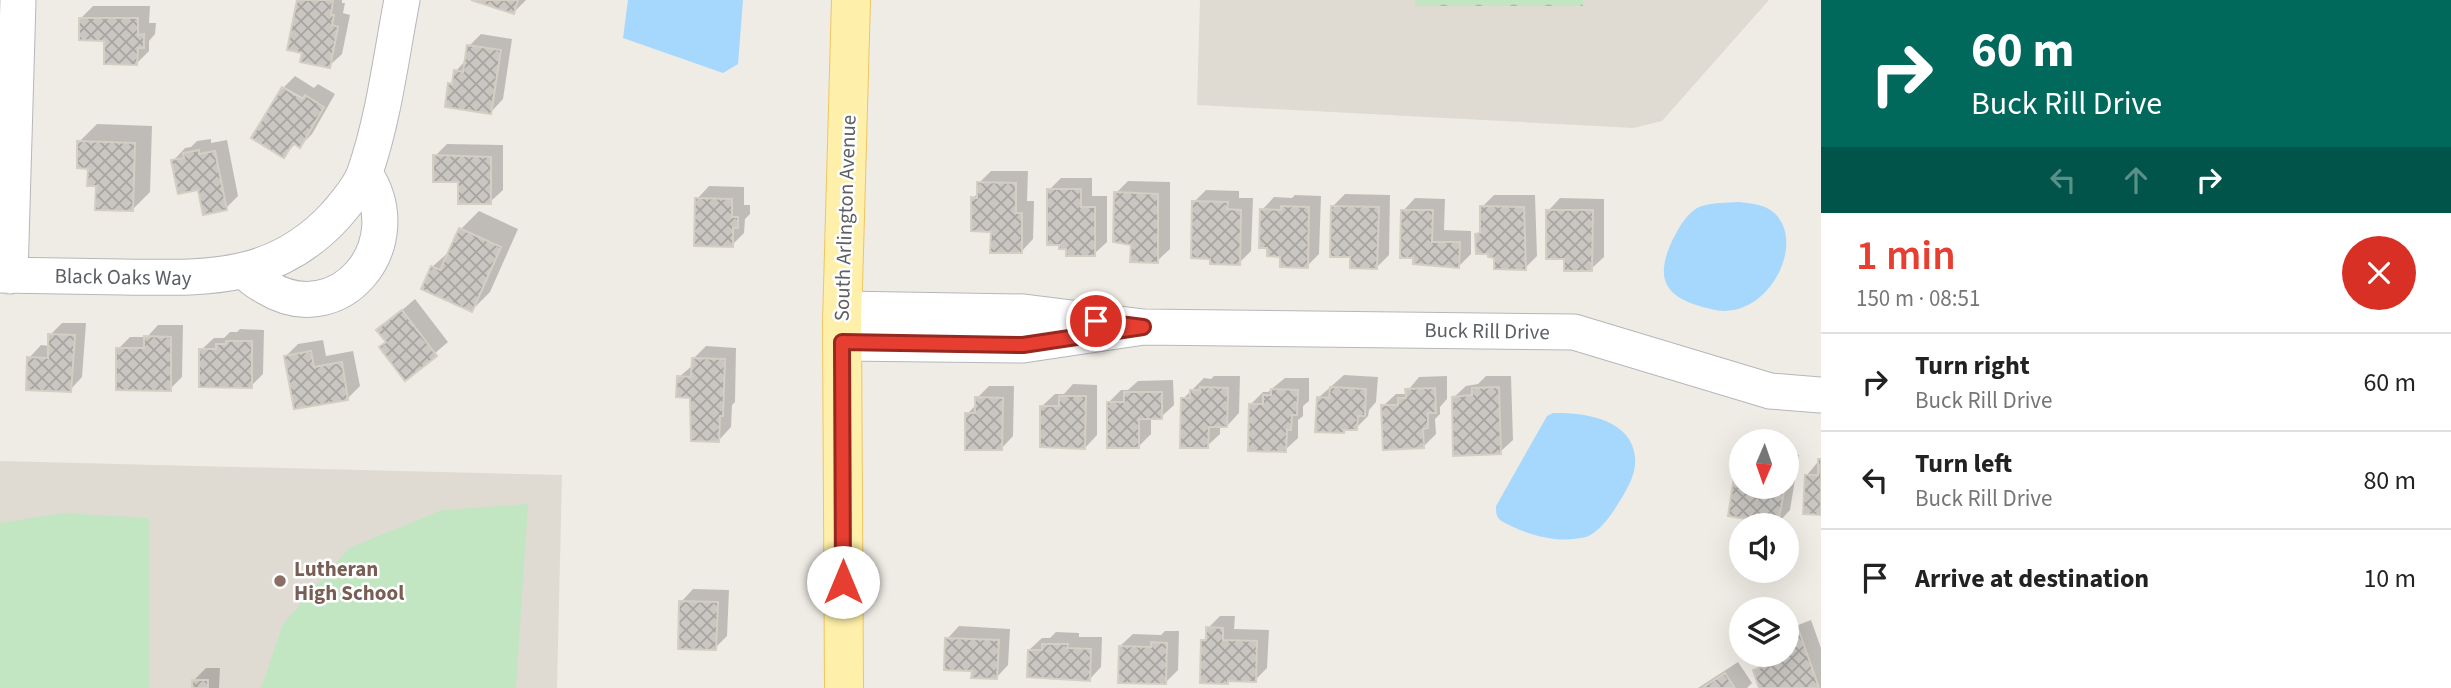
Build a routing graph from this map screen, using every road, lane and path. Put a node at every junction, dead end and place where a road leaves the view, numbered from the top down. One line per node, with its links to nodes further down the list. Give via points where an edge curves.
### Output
1 (18, 0): 6 (street)
2 (401, 0): 4 (street, Black Oaks Way)
3 (852, 0): 7 (main road, South Arlington Avenue)
4 (365, 174): 5 (street, Black Oaks Way, via 341,209 303,245); 5 (street, via 377,197 381,227 374,254 352,283 330,294 294,298 273,291)
5 (245, 270): 6 (street, Black Oaks Way, via 197,278)
6 (5, 275)
7 (842, 326): 8 (street, Buck Rill Drive, via 1023,345 1143,327 1574,332 1770,391); 9 (main road, South Arlington Avenue)
8 (1821, 396)
9 (844, 688)

